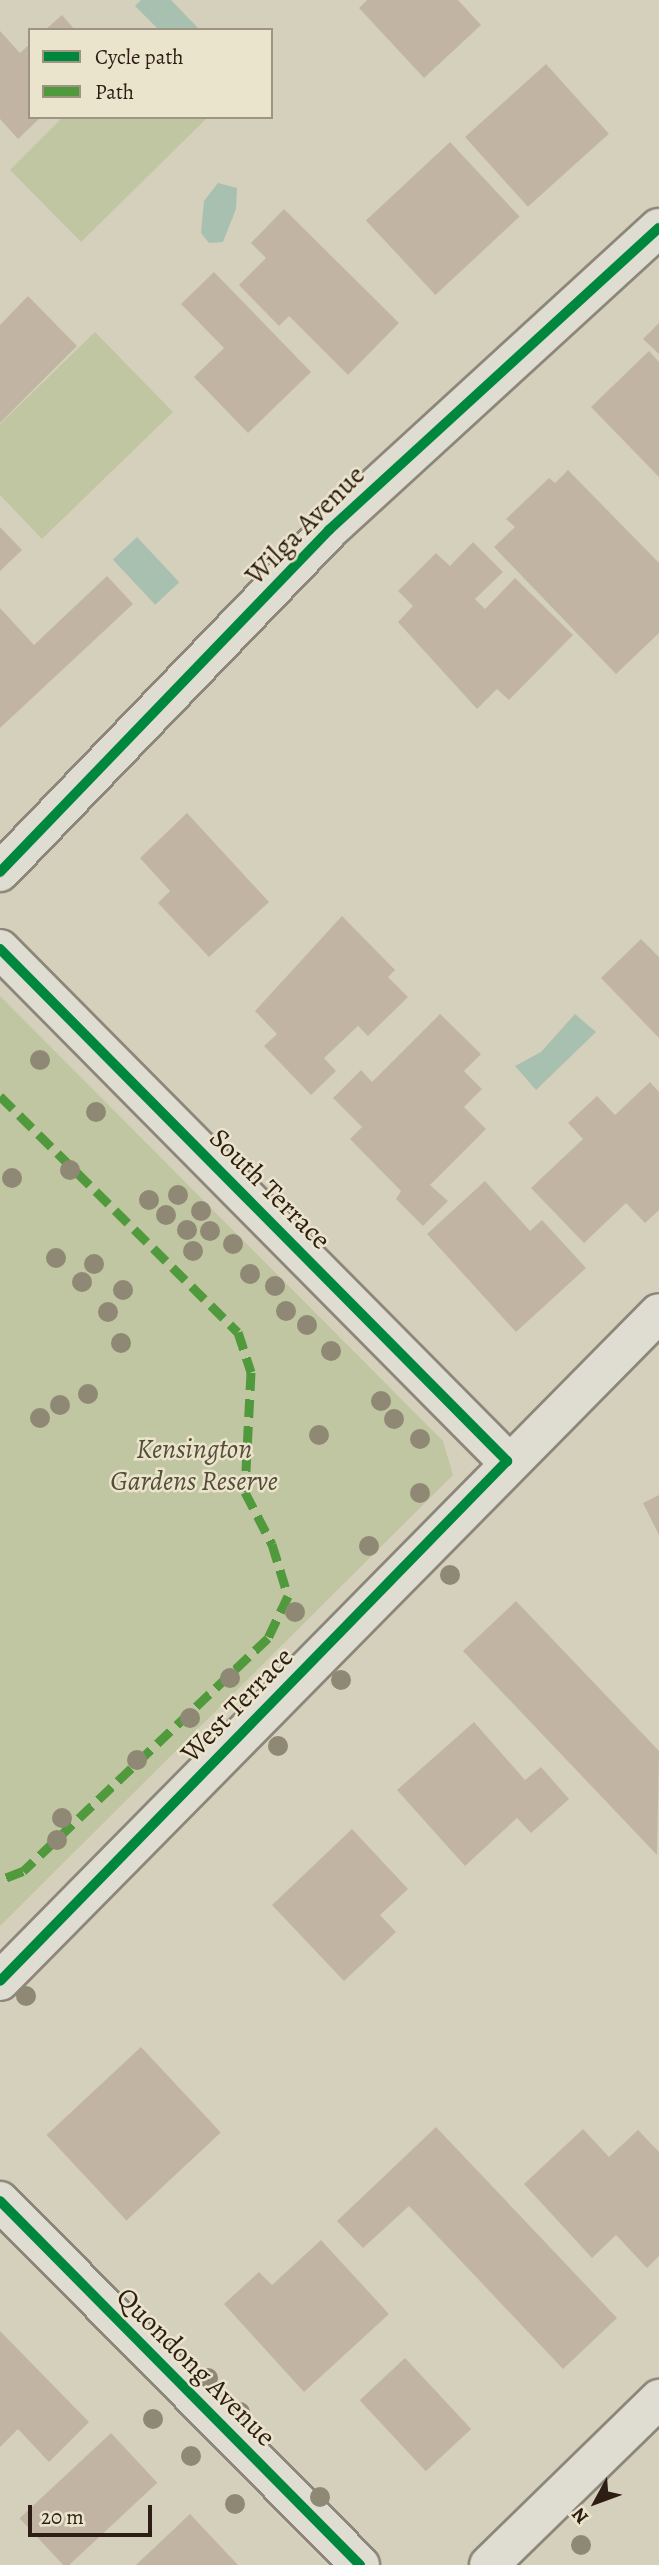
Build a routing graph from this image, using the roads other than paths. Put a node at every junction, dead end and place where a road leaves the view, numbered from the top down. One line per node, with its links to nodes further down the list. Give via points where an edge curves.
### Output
1 (659, 228): 2 (street, Wilga Avenue, via 329,530)
2 (0, 872)
3 (0, 949): 5 (street, South Terrace)
4 (659, 1313): 5 (street, West Terrace)
5 (507, 1461): 6 (street, West Terrace)
6 (0, 1981)
7 (0, 2202): 9 (street, Quondong Avenue)
8 (659, 2399): 10 (street)
9 (360, 2565)
10 (489, 2565)

